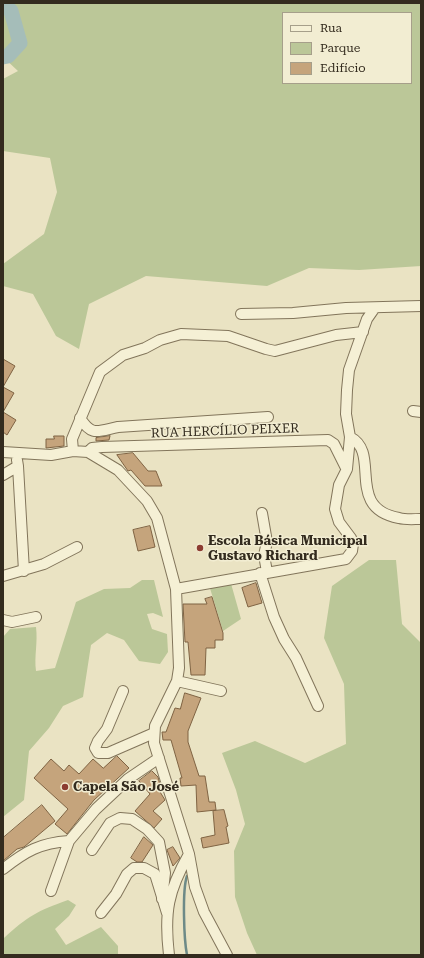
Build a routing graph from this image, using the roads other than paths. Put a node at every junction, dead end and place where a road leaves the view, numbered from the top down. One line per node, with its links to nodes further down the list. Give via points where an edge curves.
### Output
1 (421, 306): 2 (street)
2 (374, 309): 3 (street, via 346,308); 4 (street, via 367,318)
3 (242, 314)
4 (363, 332): 6 (street, via 336,335 275,350 228,336 181,334 160,340 123,355 100,372); 7 (street, via 349,370 346,414)
5 (268, 417): 6 (street, via 118,427 95,431 87,428)
6 (80, 418): 8 (street, via 72,439)
7 (350, 437): 13 (street); 16 (street, via 358,441 362,447 367,492 373,505 398,518)
8 (73, 451): 10 (street); 11 (street, via 51,455)
9 (3, 452): 11 (street)
10 (88, 452): 13 (street, RUA HERCÍLIO PEIXER, via 92,448 102,447 328,440 334,444); 21 (street, via 118,470 147,501 162,533)
11 (17, 454): 12 (street)
12 (18, 466): 14 (street); 18 (street)
13 (347, 470): 19 (street, via 339,485 335,509 339,522 351,538 352,551 346,558)
14 (3, 475)
15 (262, 513): 19 (street, via 267,542)
16 (421, 520)
17 (77, 547): 18 (street)
18 (24, 571): 20 (street)
19 (263, 573): 21 (street); 27 (street, via 274,617)
20 (3, 576)
21 (176, 589): 24 (street, via 179,668)
22 (36, 617): 23 (street, via 12,622)
23 (3, 620)
24 (176, 681): 26 (street); 28 (street, via 158,716)
25 (124, 691): 28 (street, via 107,729 98,741 98,753 108,753)
26 (221, 691)
27 (318, 706)
28 (154, 733): 29 (street)
29 (158, 758): 30 (street, via 128,778 96,809); 32 (street)
30 (69, 841): 33 (street, via 39,845); 34 (street)
31 (92, 850): 35 (street, via 110,823 120,818 132,819 147,829 159,842 165,873)
32 (189, 854): 37 (street, via 176,877); 39 (street, via 204,912)
33 (3, 869)
34 (50, 891)
35 (162, 899): 36 (street, via 155,874 144,868 134,868); 37 (street)
36 (101, 913)
37 (167, 913): 38 (street)
38 (169, 955)
39 (226, 955)

